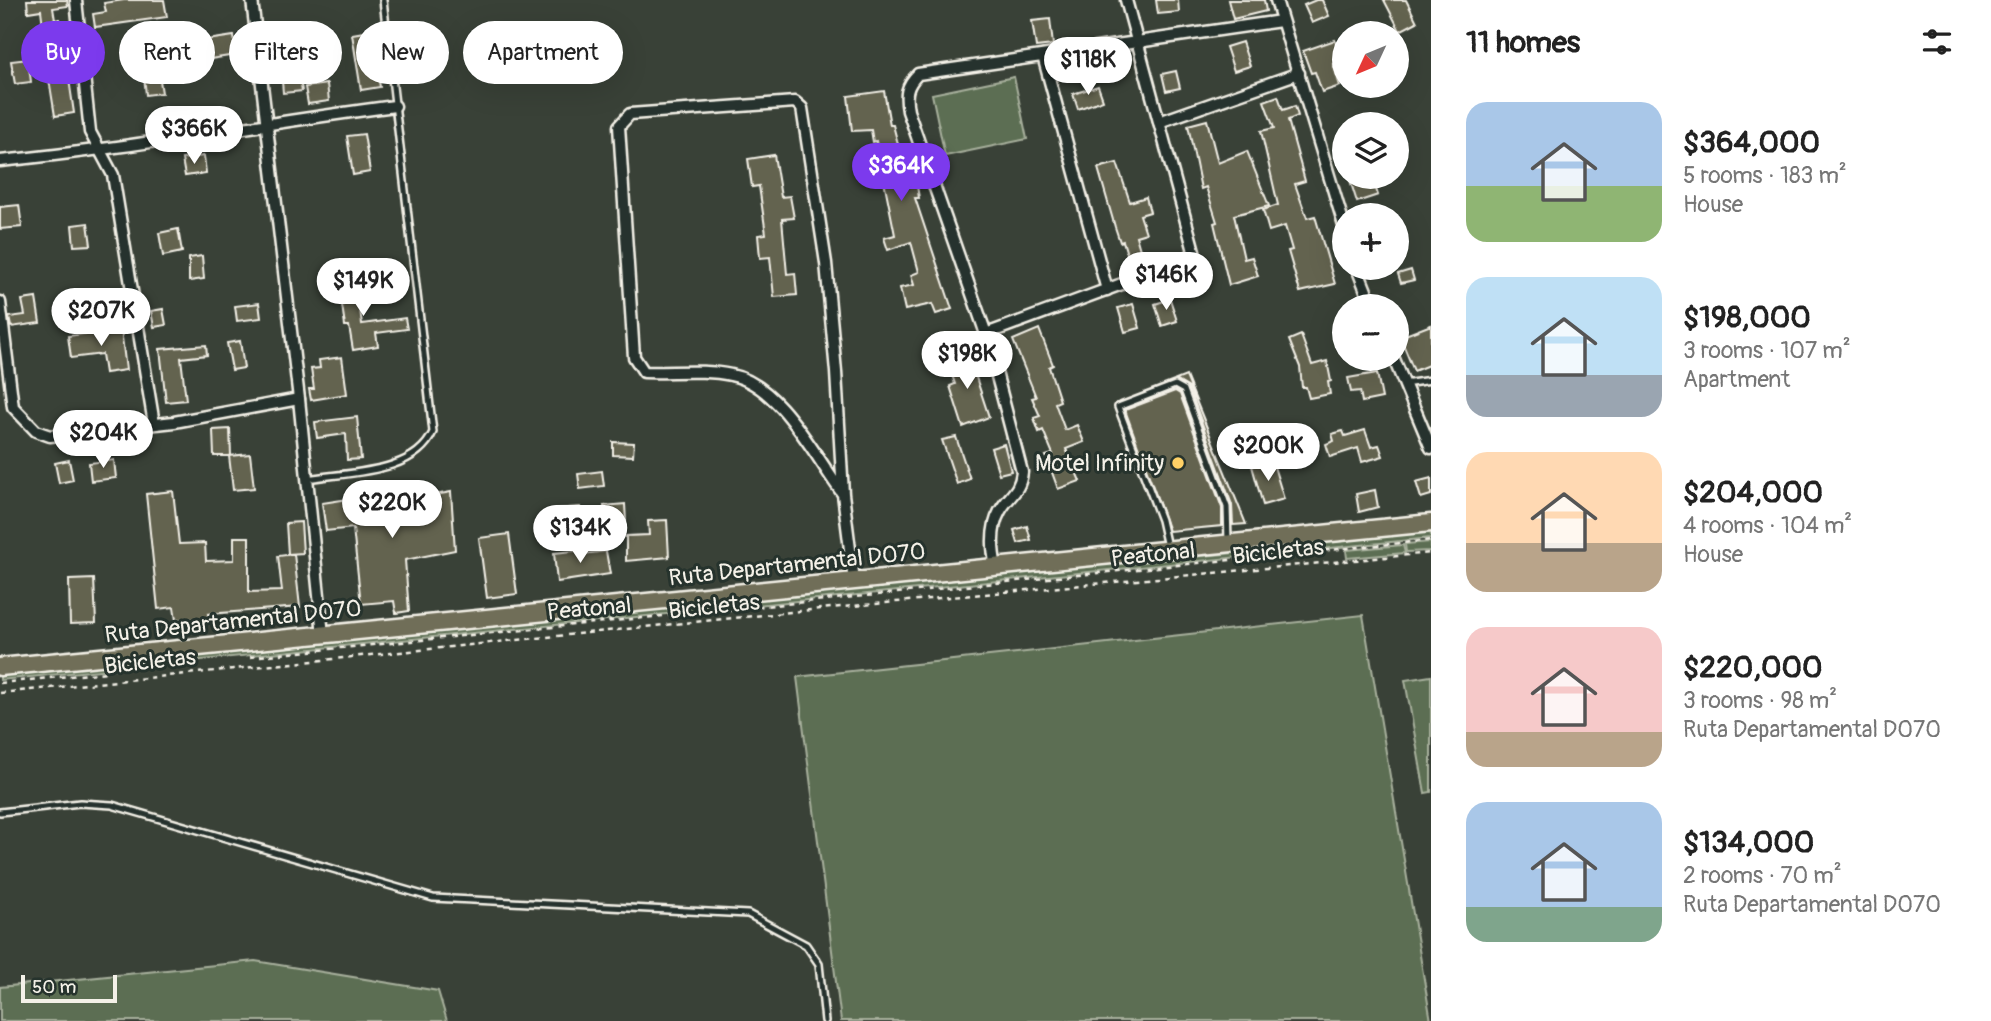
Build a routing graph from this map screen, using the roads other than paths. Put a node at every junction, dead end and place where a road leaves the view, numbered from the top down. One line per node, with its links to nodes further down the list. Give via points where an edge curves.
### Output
1 (76, 0): 13 (street, via 90,132)
2 (252, 0): 12 (street)
3 (383, 0): 10 (lane)
4 (1126, 0): 7 (street)
5 (1276, 0): 6 (street)
6 (1281, 21): 7 (street); 9 (street)
7 (1135, 42): 8 (street); 11 (street)
8 (1043, 56): 16 (street); 18 (street, via 918,74 905,96)
9 (1299, 73): 11 (street); 15 (street)
10 (395, 106): 12 (street); 25 (lane, via 433,432 419,453 404,462)
11 (1159, 122): 16 (street, via 1194,251 1187,260)
12 (268, 123): 13 (street); 22 (street)
13 (101, 151): 14 (street); 23 (street, via 113,175)
14 (0, 161)
15 (1337, 203)
16 (1107, 289): 18 (street)
17 (0, 302): 23 (street, via 13,407 29,427 50,436)
18 (986, 334): 30 (street, via 1022,472 1020,487 1000,512 993,539)
19 (1399, 371): 21 (street)
20 (1431, 380): 21 (lane)
21 (1404, 384): 24 (street)
22 (299, 399): 23 (street); 25 (street)
23 (154, 424)
24 (1431, 448)
25 (307, 479): 32 (street)
26 (843, 494): 26 (street, via 826,263 802,108 796,102 630,114 619,125 638,366 645,372 729,374 758,386 797,429); 31 (street)
27 (1431, 523): 28 (main road, Ruta Departamental D070)
28 (1228, 544): 29 (main road, Ruta Departamental D070); 29 (lane, via 1227,507 1184,390 1175,385 1118,407)
29 (1168, 550): 30 (main road, Ruta Departamental D070)
30 (996, 567): 31 (main road, Ruta Departamental D070)
31 (854, 581): 32 (main road, Ruta Departamental D070)
32 (323, 635): 33 (main road, Ruta Departamental D070)
33 (0, 667)
34 (0, 812): 35 (lane, via 80,803 112,806 433,898 748,915 806,945 819,964)
35 (825, 1021)

